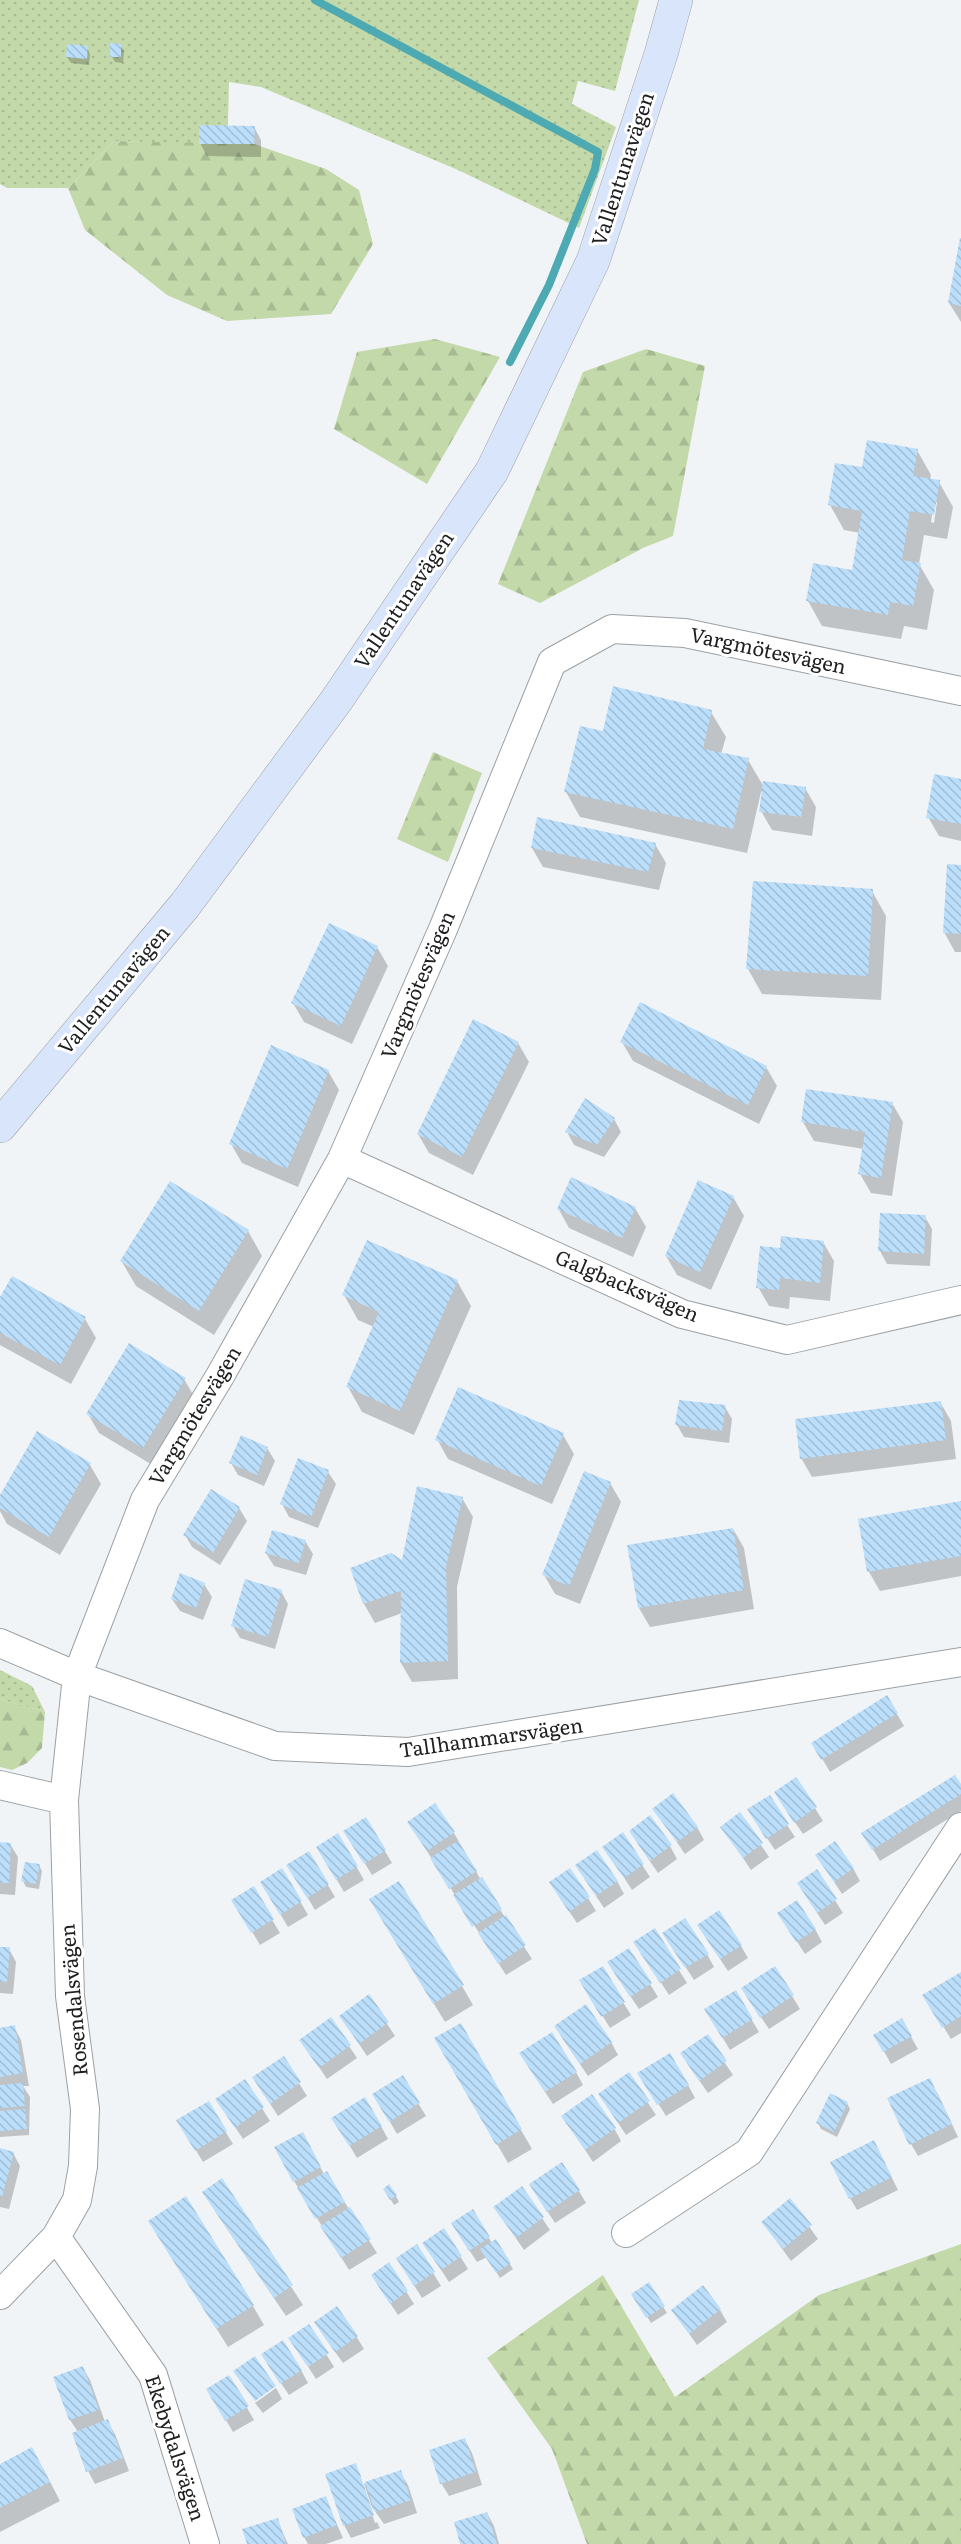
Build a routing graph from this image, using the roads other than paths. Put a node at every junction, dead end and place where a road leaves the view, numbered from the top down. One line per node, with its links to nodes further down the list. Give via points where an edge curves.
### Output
1 (676, 0): 3 (main road, Vallentunavägen, via 593,261 492,471 336,701 185,905)
2 (961, 691): 4 (street, Vargmötesvägen, via 685,633 612,630 552,662 443,929)
3 (0, 1126)
4 (342, 1159): 5 (street, Galgbacksvägen, via 682,1314 787,1340); 8 (street, Vargmötesvägen, via 145,1500)
5 (961, 1300)
6 (0, 1643): 8 (street, Tallhammarsvägen)
7 (960, 1663): 8 (street, Tallhammarsvägen, via 408,1752 275,1746)
8 (77, 1676): 10 (street, Rosendalsvägen)
9 (0, 1785): 10 (street)
10 (64, 1800): 13 (street, Rosendalsvägen, via 70,1996 85,2109 77,2200)
11 (961, 1827): 12 (street, via 749,2152)
12 (626, 2233)
13 (56, 2237): 14 (street, Rosendalsvägen); 15 (street, Ekebydalsvägen, via 153,2374)
14 (0, 2295)
15 (205, 2544)

